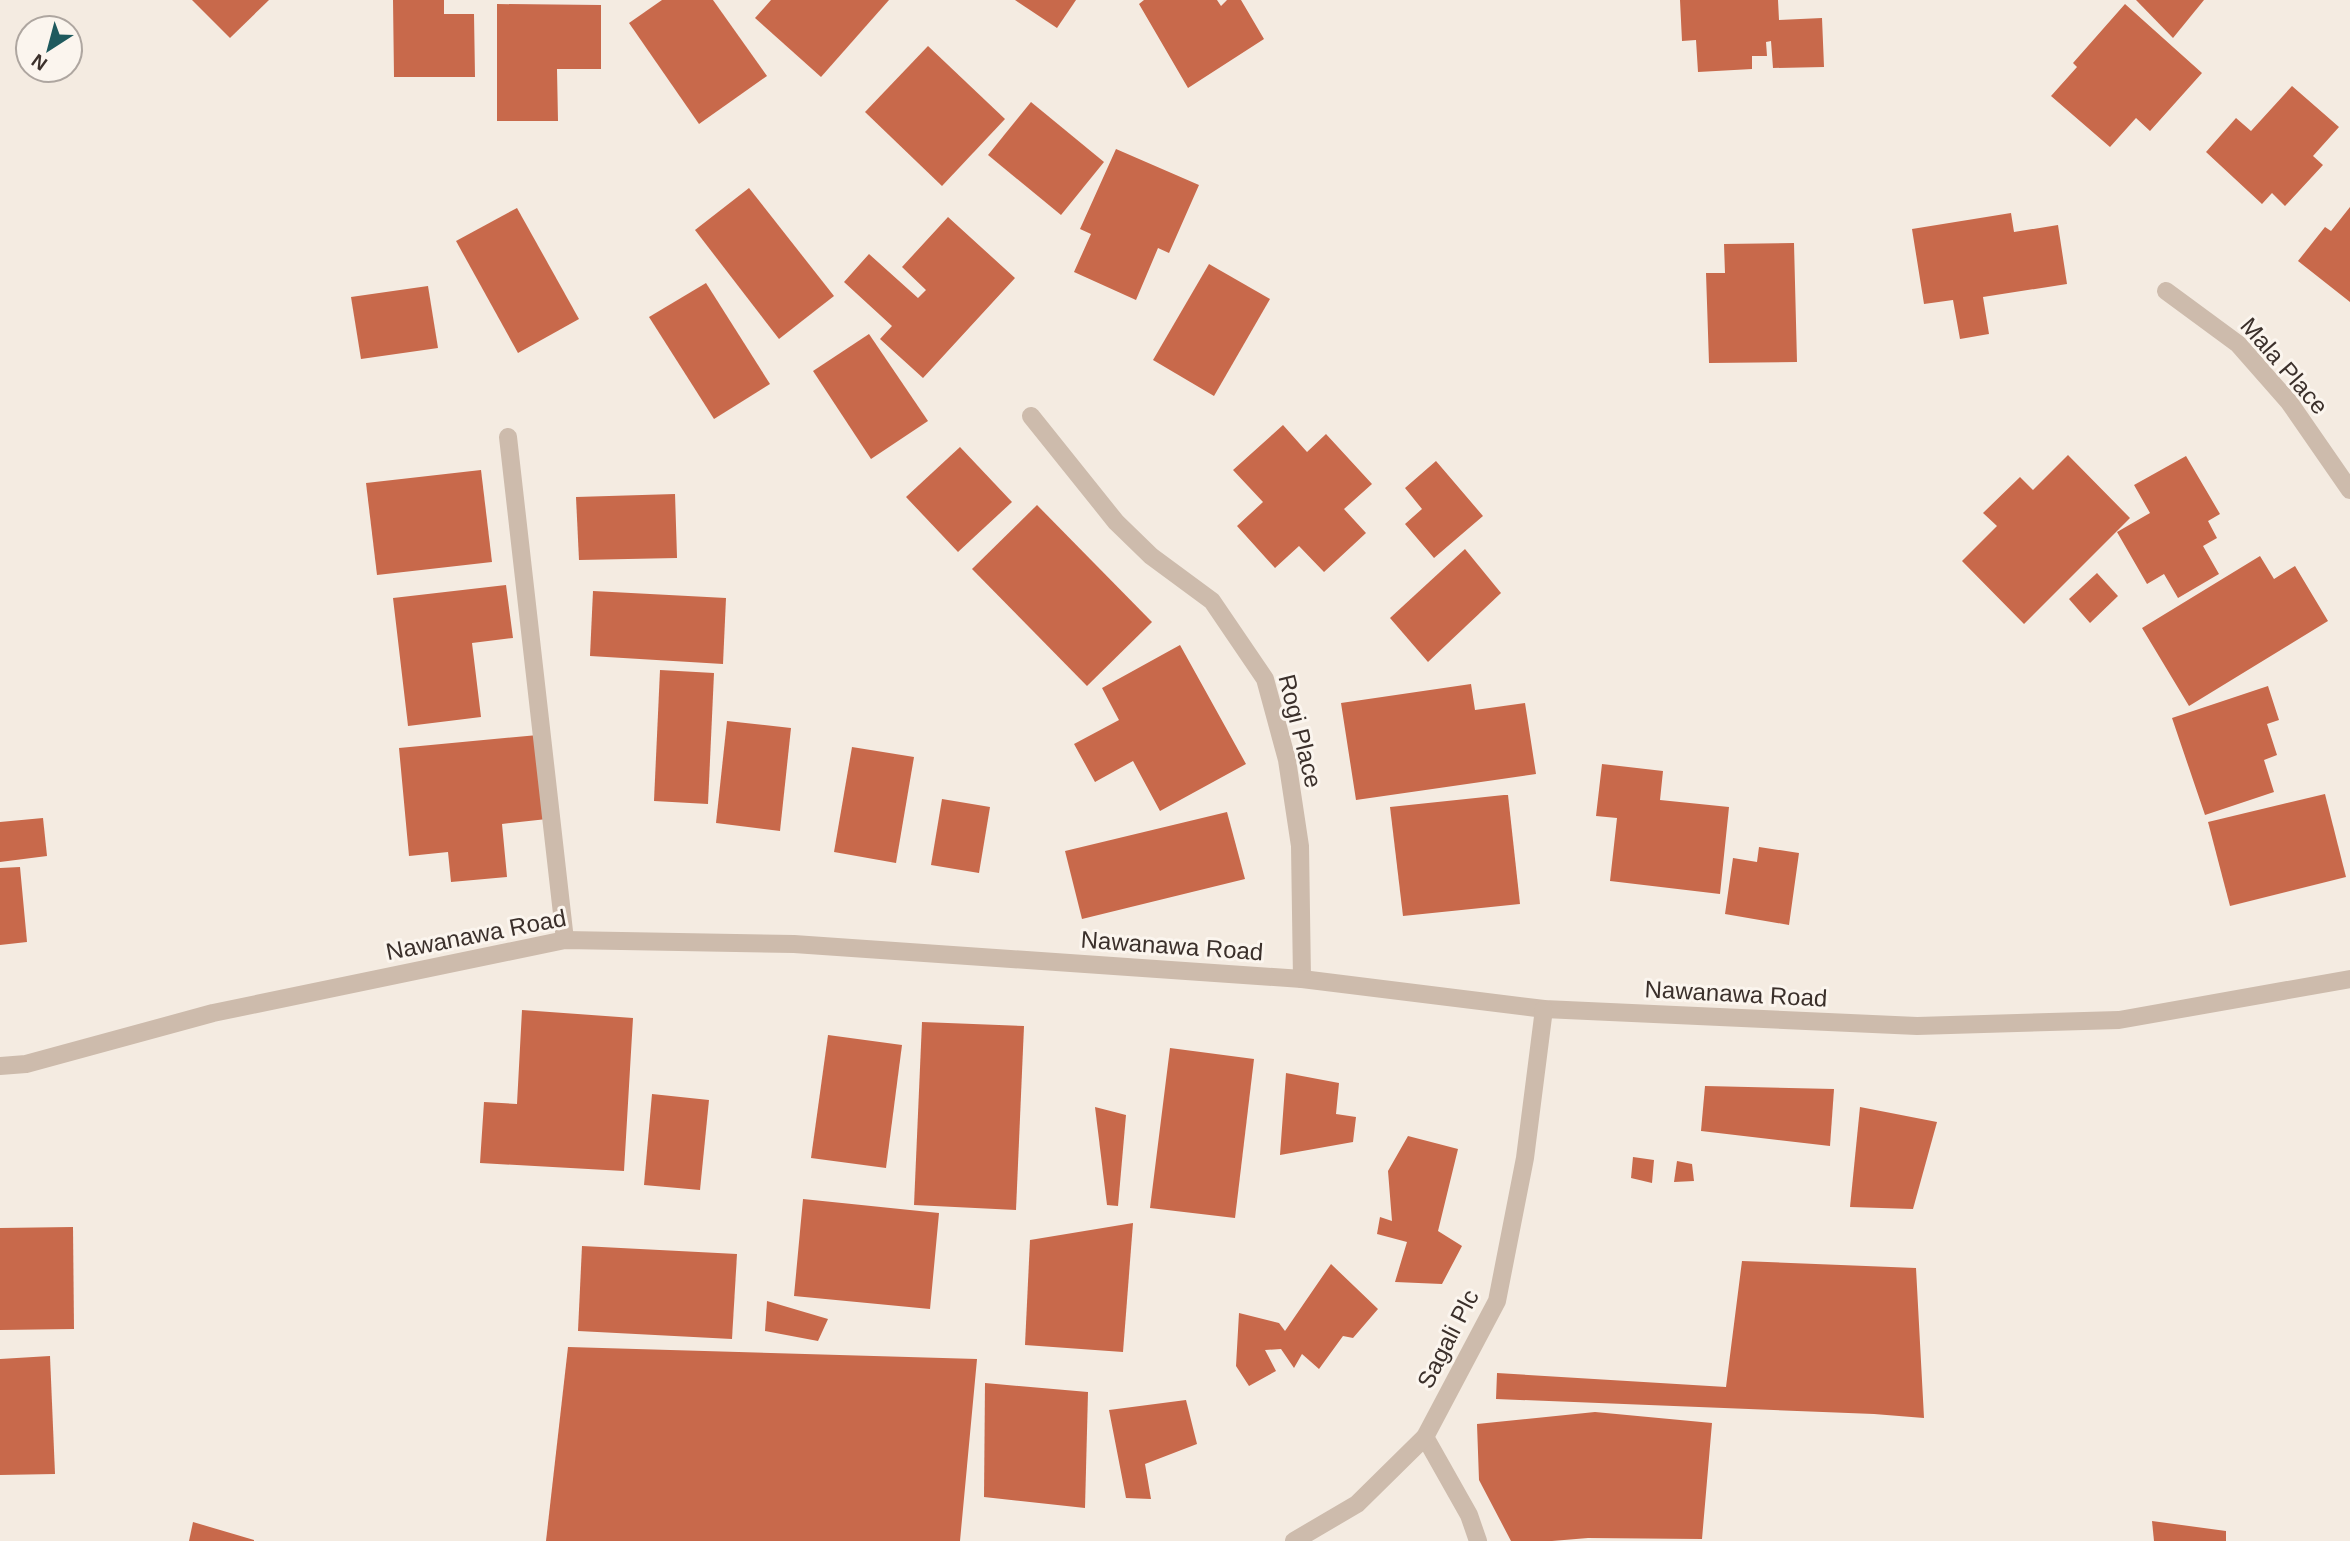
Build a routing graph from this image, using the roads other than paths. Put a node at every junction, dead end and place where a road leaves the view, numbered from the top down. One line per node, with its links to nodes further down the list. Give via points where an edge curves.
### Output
1 (2166, 290): 4 (street, Mala Place, via 2238,344 2289,402)
2 (1031, 416): 6 (street, Rogi Place, via 1116,522 1151,556 1212,601 1265,679 1287,760 1300,846)
3 (508, 437): 5 (street)
4 (2350, 490)
5 (565, 940): 6 (street, Nawanawa Road, via 794,944); 9 (street, Nawanawa Road, via 213,1013 26,1065)
6 (1303, 979): 8 (street, Nawanawa Road)
7 (2350, 979): 8 (street, Nawanawa Road, via 2119,1020 1917,1026)
8 (1544, 1009): 10 (street, Sagali Plc, via 1525,1158 1497,1301)
9 (0, 1066)
10 (1425, 1437): 11 (street, Sagali Plc, via 1357,1504); 12 (street, via 1469,1515)
11 (1294, 1541)
12 (1478, 1541)

